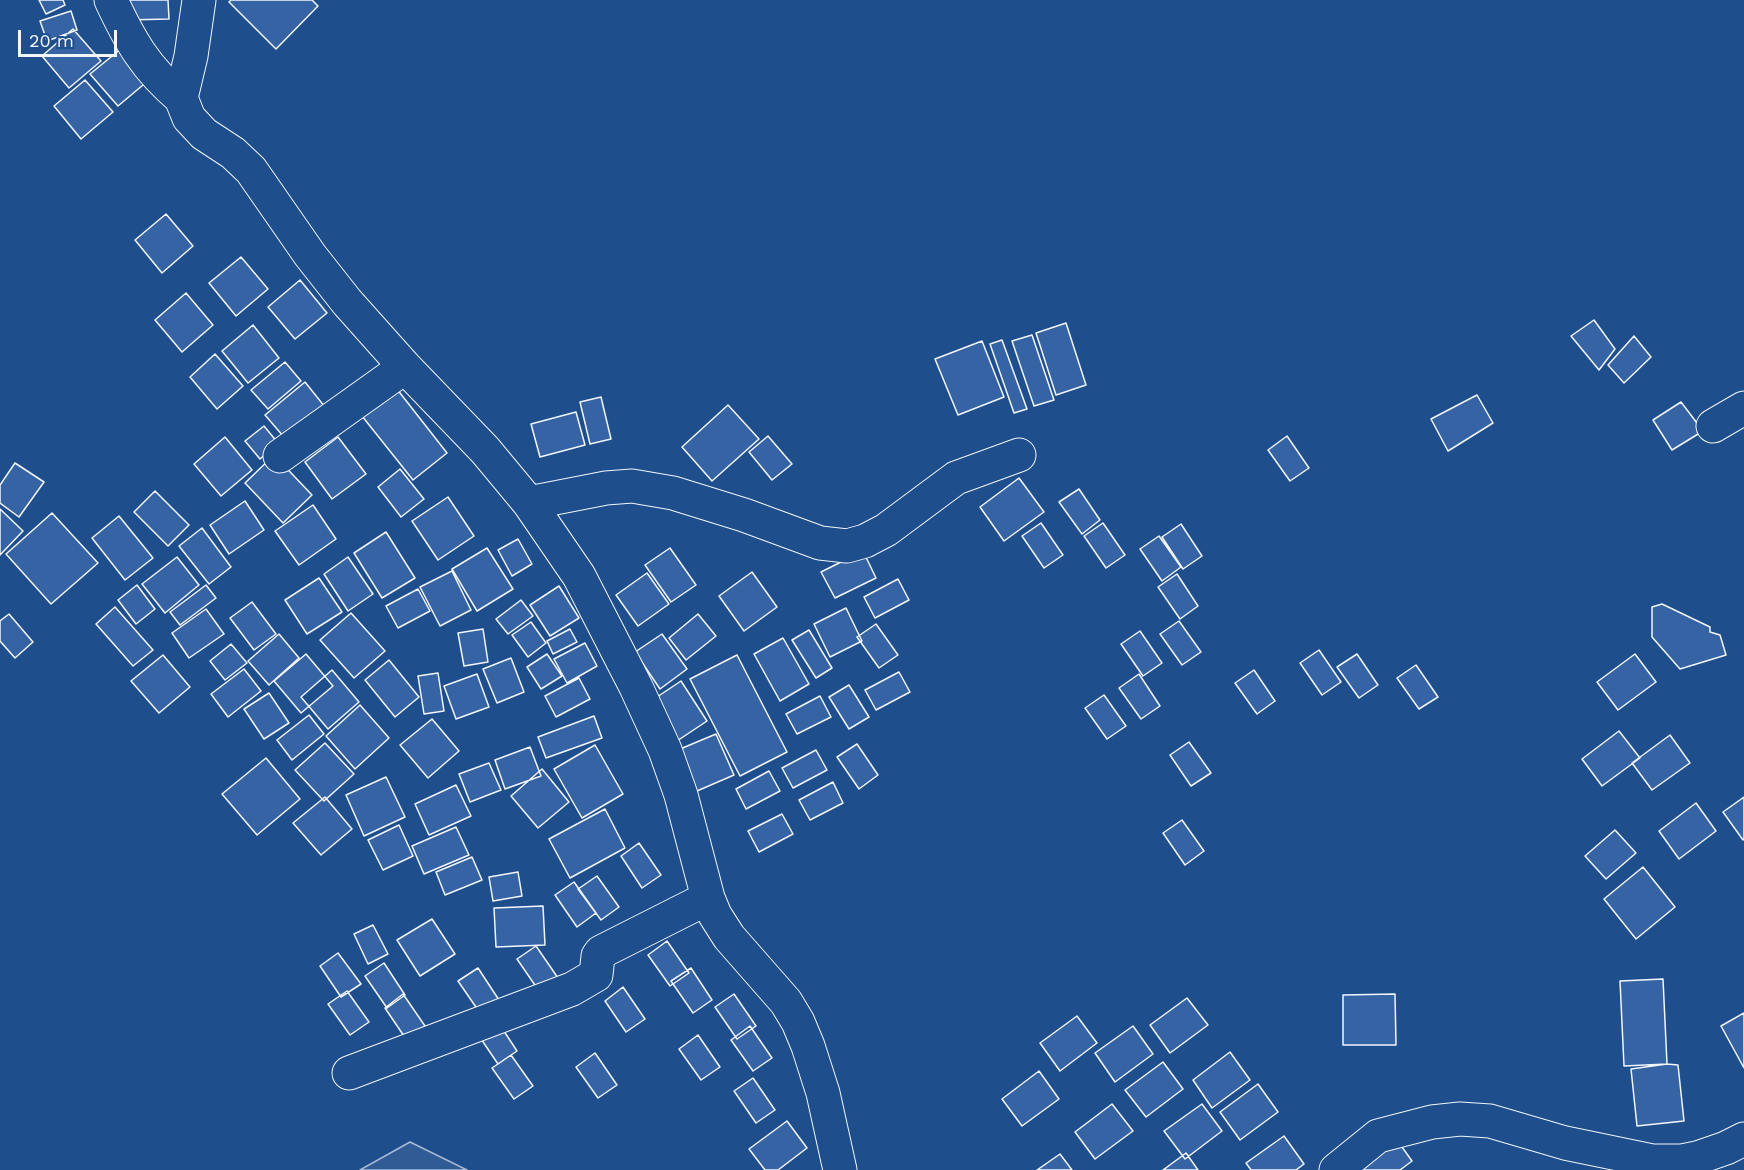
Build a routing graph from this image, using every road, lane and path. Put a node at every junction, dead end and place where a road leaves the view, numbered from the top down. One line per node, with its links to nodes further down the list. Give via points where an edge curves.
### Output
1 (111, 0): 3 (street, via 146,64)
2 (199, 0): 3 (street)
3 (181, 99): 4 (street, via 195,125 251,170 310,255)
4 (405, 367): 8 (street); 9 (street, via 485,450)
5 (1744, 408): 6 (street)
6 (1713, 426)
7 (1019, 455): 9 (street, via 956,478 886,530 865,542 847,546 820,543 714,506 632,486)
8 (280, 456)
9 (529, 503): 10 (street, via 595,605 665,750)
10 (708, 898): 11 (street, via 601,952 596,975 572,989); 13 (street, via 729,937 786,1002 798,1022 823,1093)
11 (349, 1073)
12 (1744, 1139): 14 (street, via 1697,1158 1652,1161 1565,1143 1490,1121 1460,1119 1378,1136)
13 (840, 1170)
14 (1336, 1170)

